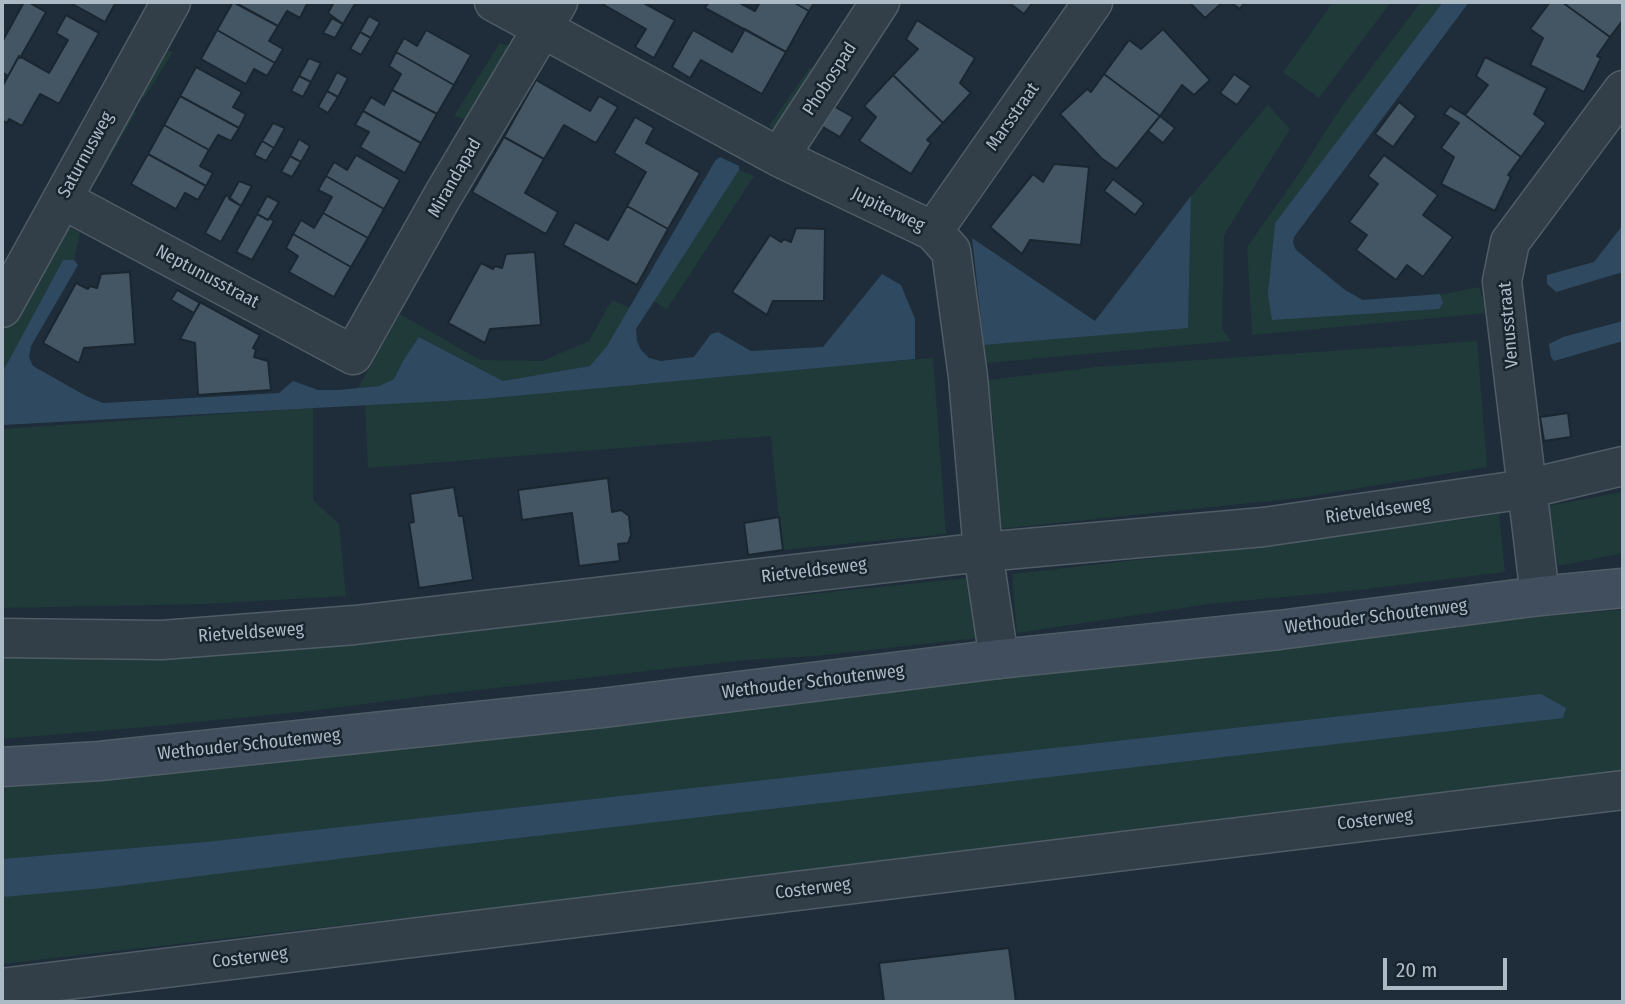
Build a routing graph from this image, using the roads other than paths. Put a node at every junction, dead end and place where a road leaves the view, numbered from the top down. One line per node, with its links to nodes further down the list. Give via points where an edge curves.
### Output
1 (171, 2): 8 (street, Saturnusweg)
2 (494, 2): 5 (street, Jupiterweg)
3 (880, 2): 7 (street, Phobospad)
4 (1093, 2): 9 (street, Marsstraat)
5 (551, 15): 7 (street, Jupiterweg); 11 (street, Mirandapad)
6 (1623, 90): 13 (street, Venusstraat, via 1510,242 1502,281)
7 (779, 157): 9 (street, Jupiterweg)
8 (62, 199): 10 (street, Saturnusweg); 11 (street, Neptunusstraat)
9 (933, 231): 14 (street, Jupiterweg, via 951,251 968,377)
10 (2, 308)
11 (353, 355)
12 (1623, 466): 13 (street, Rietveldseweg)
13 (1526, 489): 14 (street, Rietveldseweg, via 1264,527); 16 (street, Venusstraat)
14 (983, 552): 17 (street, Rietveldseweg, via 355,625 162,640); 18 (street, Jupiterweg)
15 (1623, 588): 16 (street, Wethouder Schoutenweg)
16 (1540, 596): 18 (street, Wethouder Schoutenweg, via 1279,630)
17 (2, 638)
18 (999, 659): 19 (street, Wethouder Schoutenweg, via 601,708 100,761)
19 (2, 767)
20 (1623, 790): 21 (street, Costerweg)
21 (2, 988)

